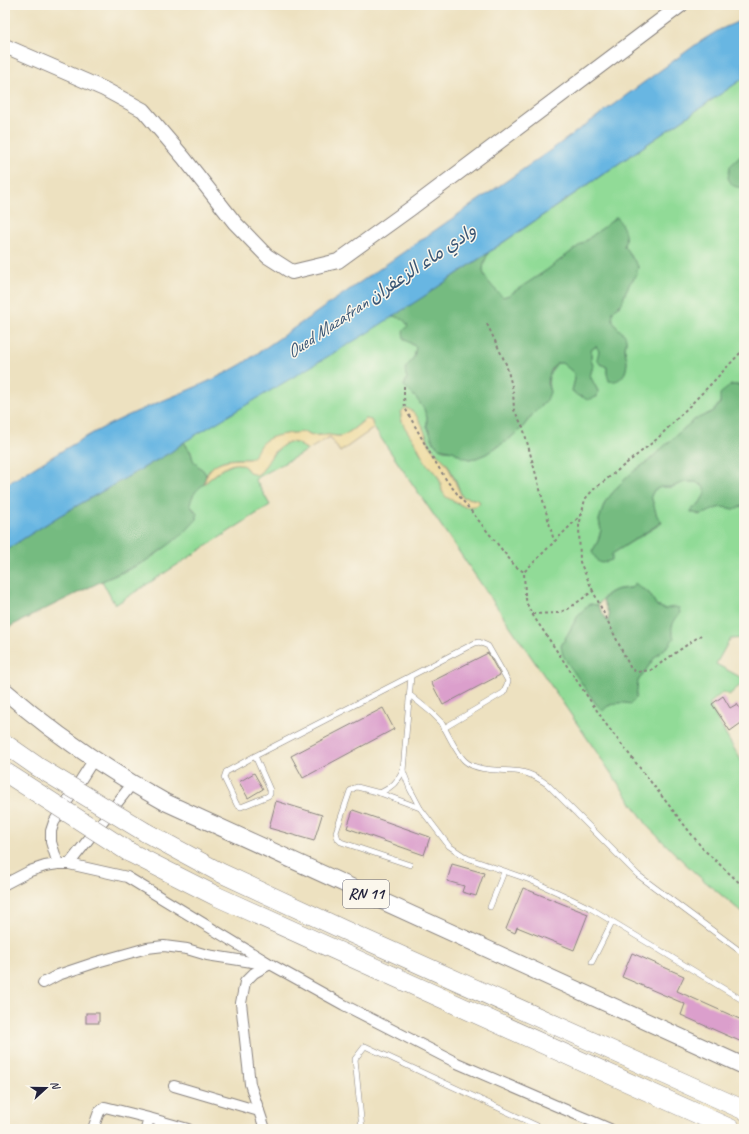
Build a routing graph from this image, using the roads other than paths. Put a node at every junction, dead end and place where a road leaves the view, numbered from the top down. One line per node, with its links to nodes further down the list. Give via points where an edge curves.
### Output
1 (681, 5): 2 (street, via 338,261 292,272 267,256 235,223 144,110 104,89)
2 (5, 46)
3 (411, 676): 5 (lane); 6 (lane, via 475,643 488,646 508,681 506,690); 8 (lane)
4 (5, 691): 9 (main road, RN 11, via 49,728)
5 (410, 695): 6 (lane, via 432,713); 10 (lane)
6 (444, 728): 22 (lane, via 461,756 469,764 479,768 522,772 547,784 638,875)
7 (5, 744): 29 (highway, bridge, via 145,832 220,872)
8 (255, 756): 8 (lane, via 270,794 238,807 224,778 225,774)
9 (94, 759): 12 (main road, RN 11); 15 (street, via 54,822 51,842)
10 (404, 771): 13 (lane, via 391,787); 14 (lane)
11 (5, 772): 40 (highway, bridge, via 129,852 216,896)
12 (132, 784): 16 (street); 27 (main road, RN 11, via 165,802)
13 (380, 793): 14 (lane); 17 (lane, via 360,787 352,789 336,836 341,842)
14 (420, 808): 18 (lane, via 453,850)
15 (58, 864): 16 (street); 19 (street, via 30,871)
16 (69, 864): 24 (street, via 127,877)
17 (410, 865)
18 (504, 872): 20 (lane); 21 (lane, via 561,894)
19 (5, 884)
20 (490, 906)
21 (612, 922): 23 (lane); 26 (lane)
22 (744, 954)
23 (592, 962)
24 (270, 964): 25 (street, via 164,946 147,948 97,962 58,975); 30 (street, via 245,982 241,1003 250,1084); 32 (street, via 457,1063)
25 (43, 983)
26 (744, 1001)
27 (744, 1066)
28 (174, 1086): 30 (street)
29 (744, 1110)
30 (259, 1112): 36 (street)
31 (149, 1118): 33 (street, via 105,1107 99,1112); 34 (street); 35 (street)
32 (594, 1126): 39 (street)
33 (93, 1129)
34 (146, 1129)
35 (188, 1129)
36 (265, 1129)
37 (362, 1129): 38 (lane, via 355,1059 365,1046)
38 (544, 1129)
39 (610, 1129)
40 (731, 1129)

